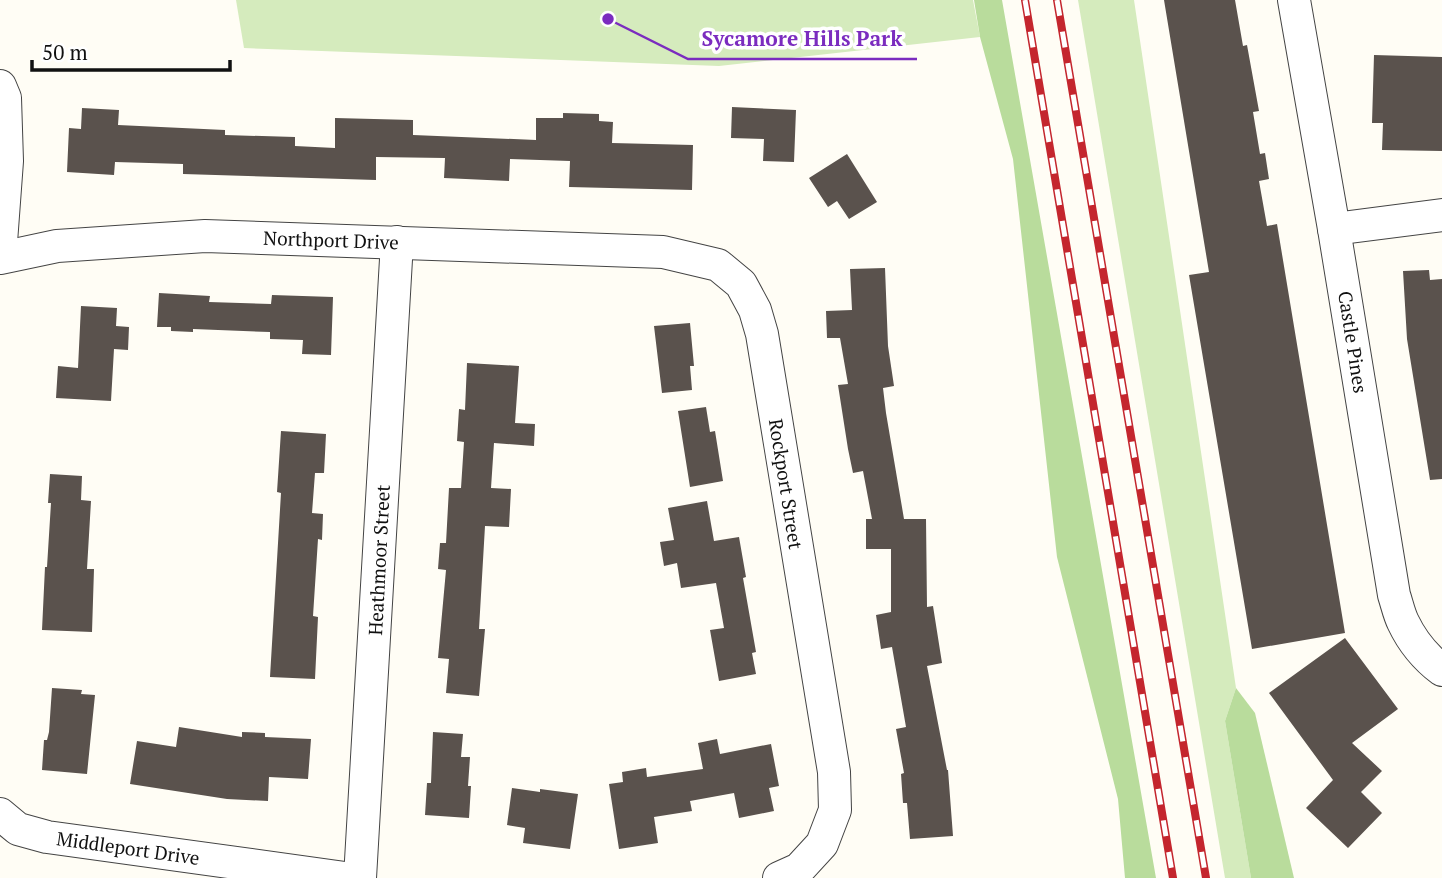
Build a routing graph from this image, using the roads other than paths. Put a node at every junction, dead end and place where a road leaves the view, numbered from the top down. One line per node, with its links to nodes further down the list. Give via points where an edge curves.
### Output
1 (1294, 0): 4 (street, Castle Pines)
2 (0, 86): 7 (street, via 5,98 7,161)
3 (1442, 215): 4 (street)
4 (1334, 229): 8 (street, Castle Pines, via 1394,595 1409,632)
5 (397, 242): 6 (street, Northport Drive); 7 (street, Northport Drive, via 205,236 57,246); 11 (street, Heathmoor Street)
6 (663, 251): 12 (street, Rockport Street, via 718,265 741,284 762,334 834,772 835,810 822,844 799,869)
7 (0, 257)
8 (1442, 670)
9 (0, 814): 10 (street, Middleport Drive, via 18,829 47,837)
10 (345, 878)
11 (360, 878)
12 (779, 878)

